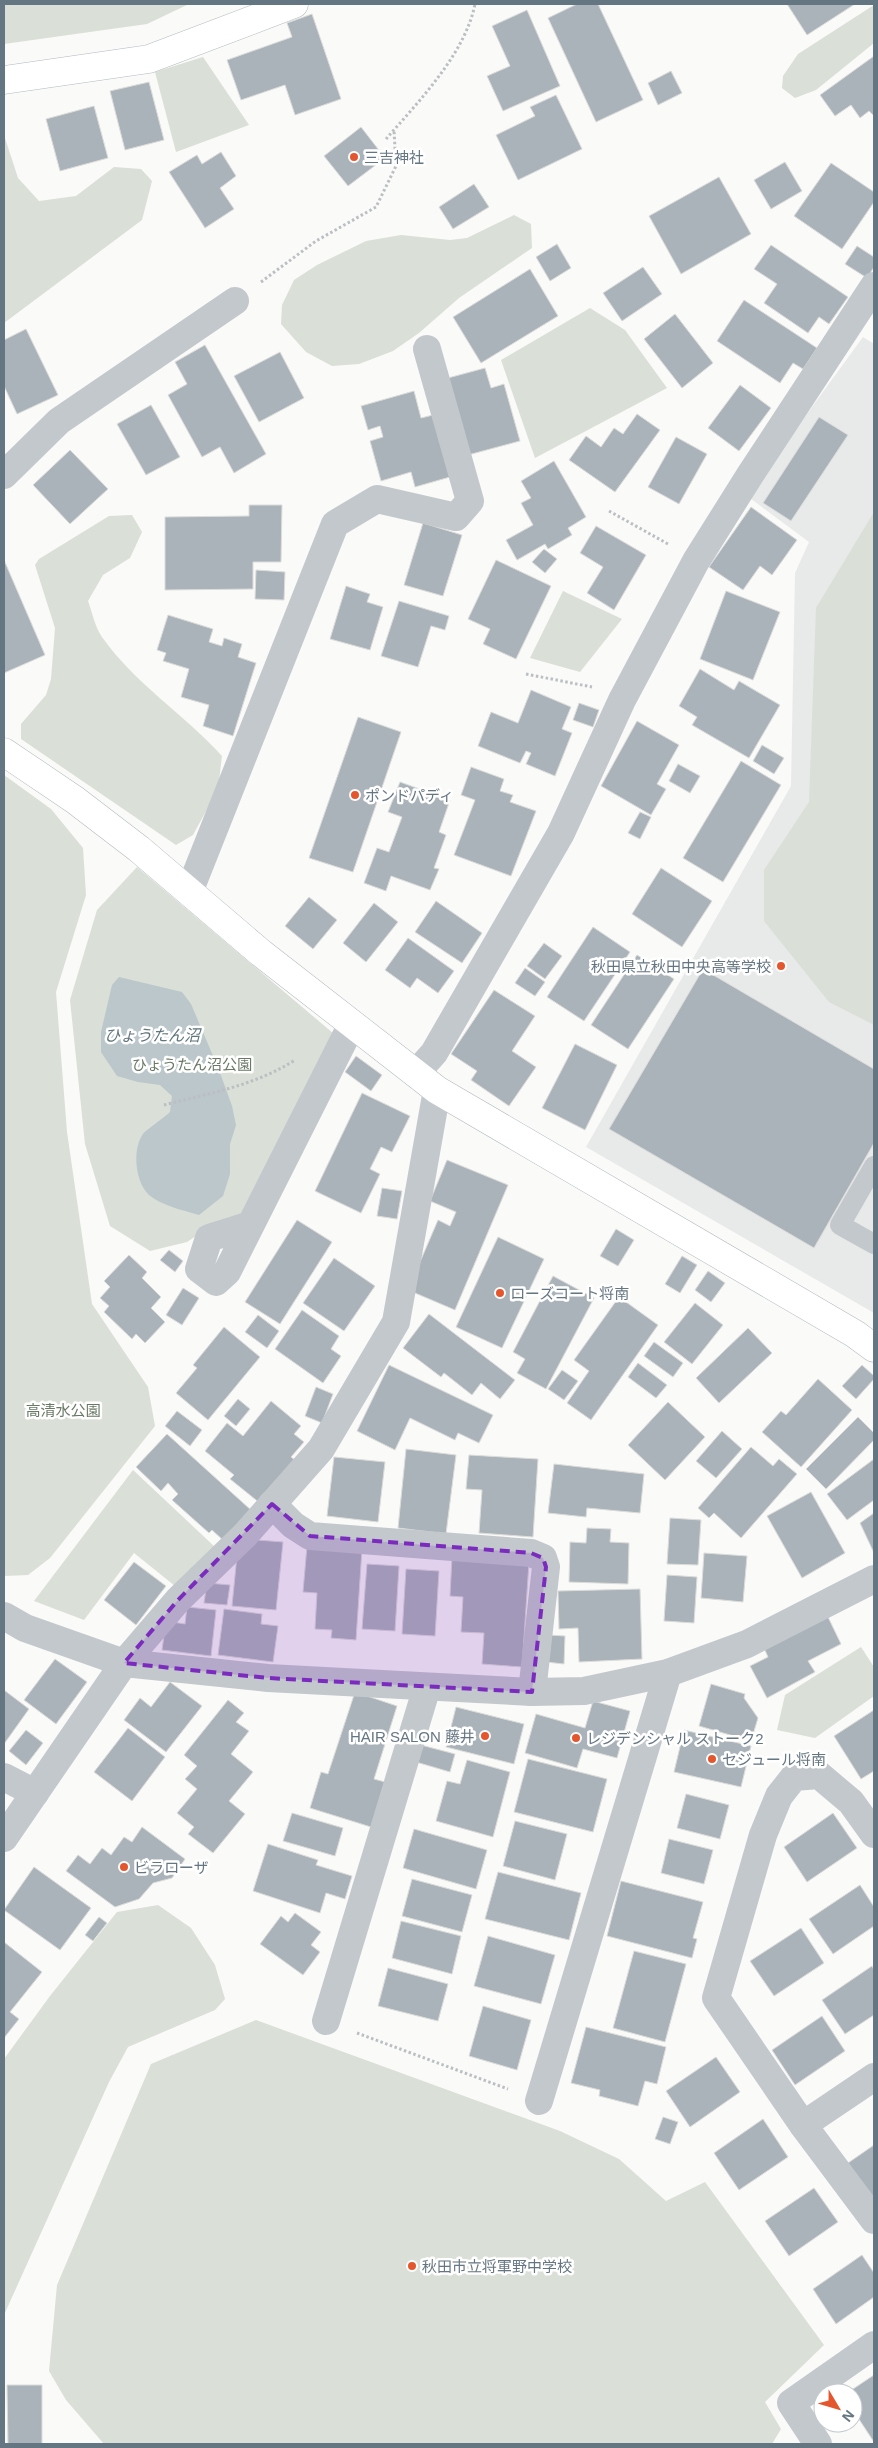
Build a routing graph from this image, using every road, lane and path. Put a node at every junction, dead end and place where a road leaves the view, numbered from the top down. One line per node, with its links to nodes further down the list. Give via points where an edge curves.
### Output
1 (294, 4): 3 (street, via 149,59)
2 (475, 4): 4 (path, via 471,24 437,78)
3 (4, 80)
4 (394, 130): 5 (path); 7 (path, via 396,166 376,207 316,241)
5 (386, 139)
6 (874, 286): 17 (street, via 696,561 622,700 561,833 434,1053)
7 (235, 301): 9 (street, via 59,422)
8 (427, 349): 15 (street, via 470,501 456,517 377,498 335,524)
9 (4, 475)
10 (609, 511): 11 (path)
11 (661, 541)
12 (526, 674): 13 (path)
13 (594, 687)
14 (4, 752): 15 (street, via 75,800)
15 (190, 892): 16 (street, via 261,954)
16 (352, 1024): 17 (street); 21 (street)
17 (426, 1081): 23 (street); 24 (street, via 396,1322 321,1449)
18 (239, 1085): 19 (path)
19 (164, 1105)
20 (874, 1166): 22 (lane, via 840,1225)
21 (250, 1225)
22 (874, 1244)
23 (874, 1348)
24 (272, 1504): 27 (street, via 178,1600); 30 (street, via 293,1525 310,1536 531,1553 543,1558 546,1567)
25 (874, 1579): 28 (street, via 747,1644)
26 (4, 1616): 27 (street, via 25,1628)
27 (124, 1663): 29 (street, via 268,1678); 32 (street)
28 (668, 1673): 30 (street, via 584,1691); 37 (street)
29 (427, 1687): 30 (street); 35 (street)
30 (532, 1692)
31 (4, 1777): 32 (street)
32 (35, 1793): 34 (street)
33 (874, 1834): 38 (street, via 850,1802 819,1775 794,1777 779,1796 763,1836 716,1998)
34 (4, 1838)
35 (326, 2021): 37 (path)
36 (874, 2077): 38 (street)
37 (539, 2101)
38 (803, 2125): 39 (street)
39 (874, 2220)
40 (874, 2345): 41 (street, via 792,2403)
41 (818, 2444)

